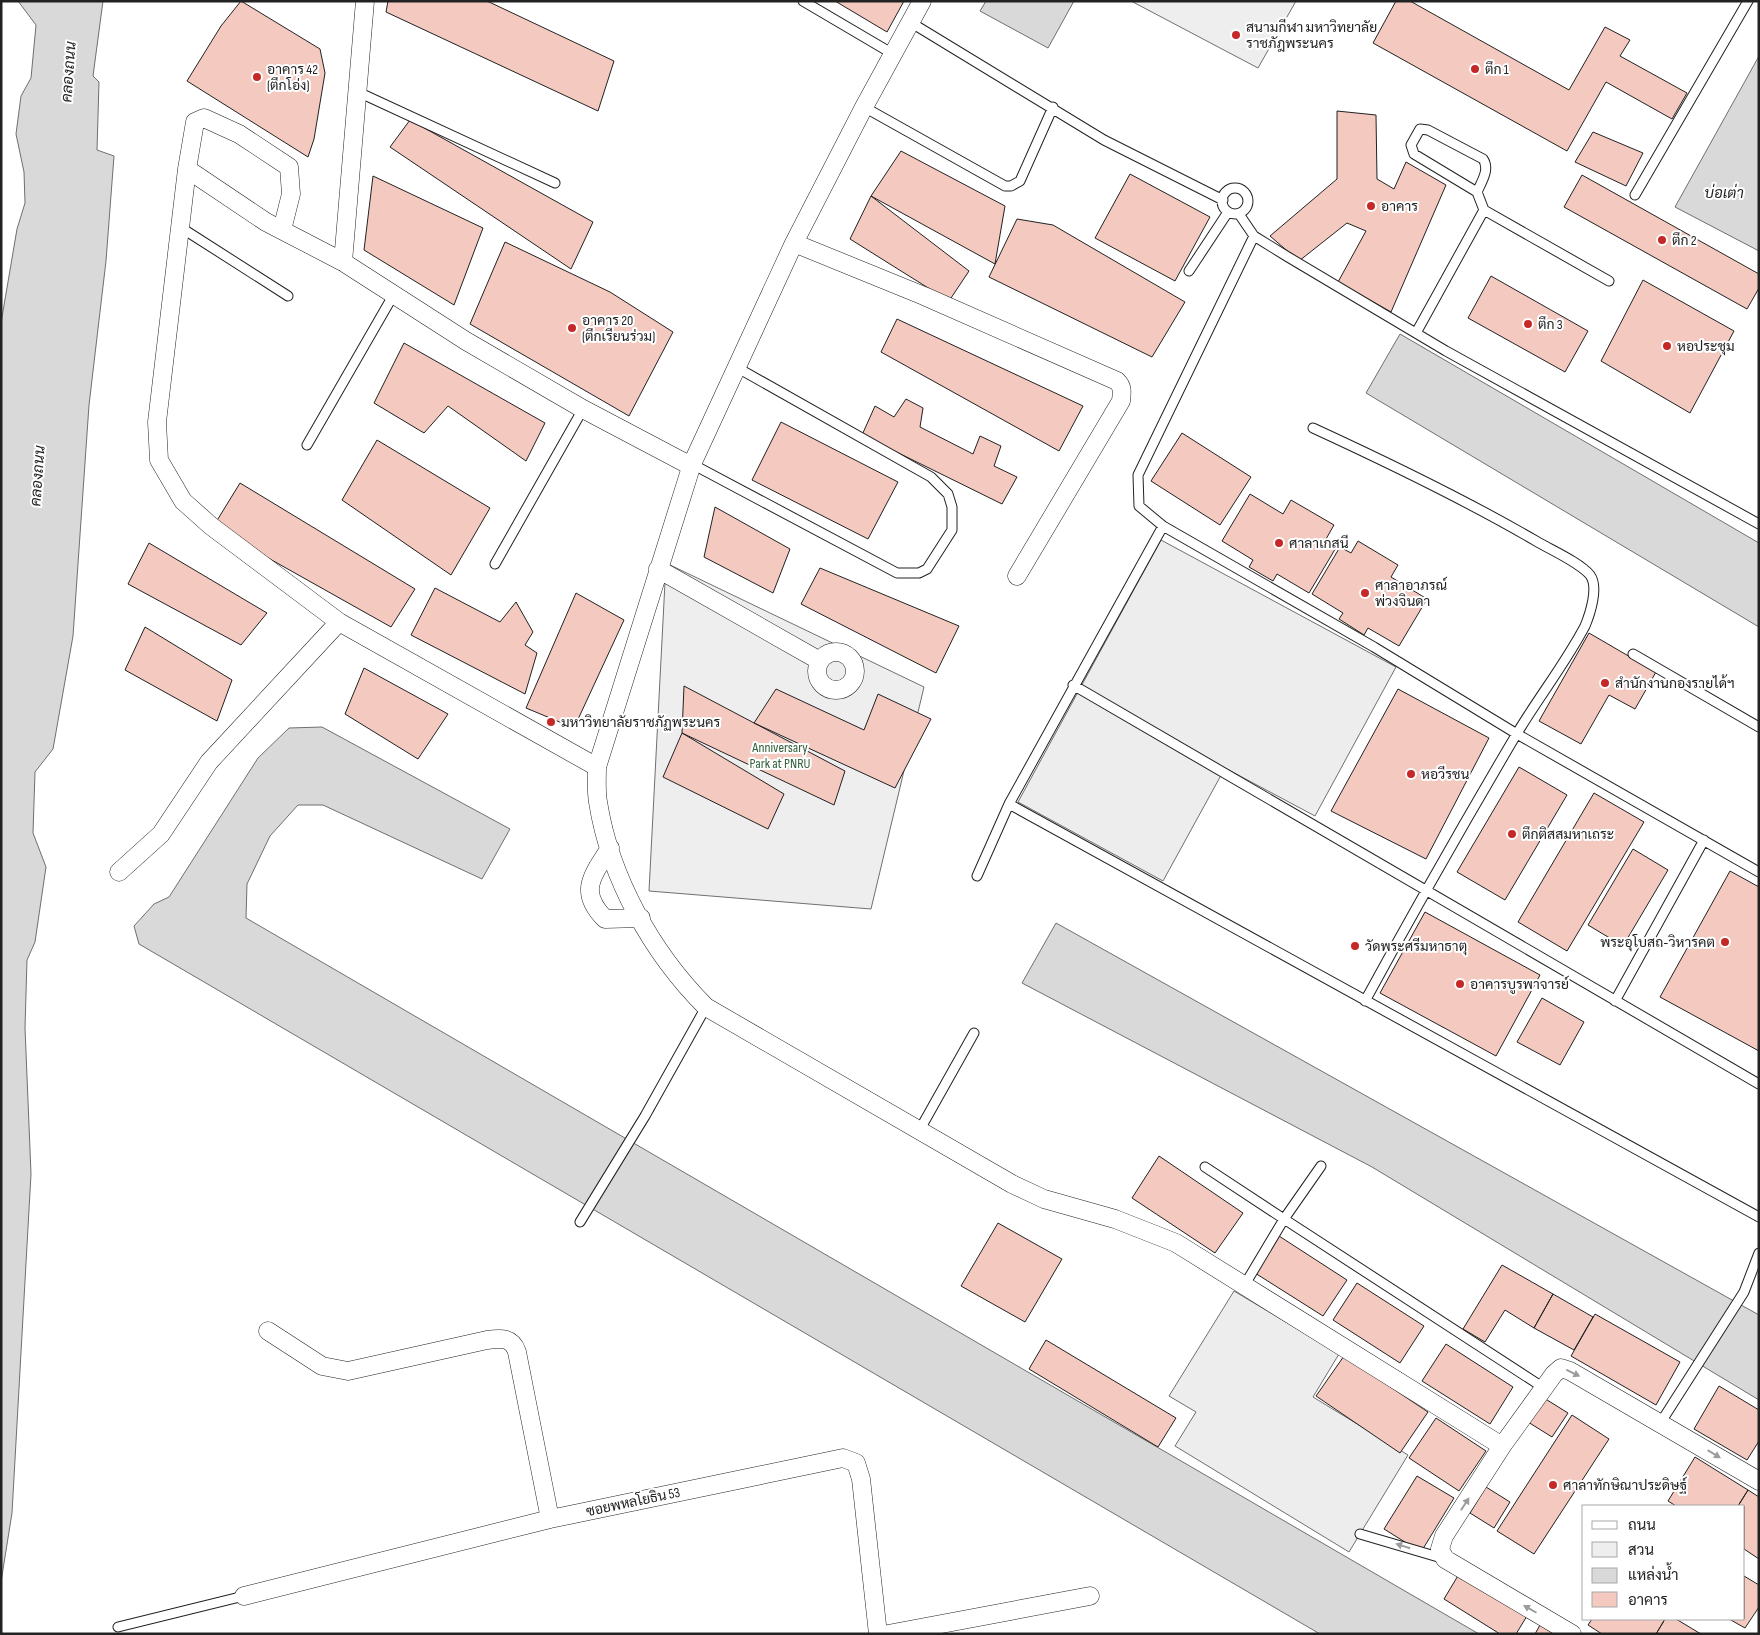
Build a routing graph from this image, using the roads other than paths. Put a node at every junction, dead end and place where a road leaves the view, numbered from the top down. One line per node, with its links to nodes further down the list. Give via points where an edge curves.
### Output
1 (365, 1): 7 (street)
2 (803, 1): 6 (lane)
3 (922, 1): 5 (street)
4 (1748, 1): 13 (lane)
5 (910, 22): 6 (street); 9 (lane)
6 (893, 54): 8 (street)
7 (358, 92): 11 (lane); 22 (street)
8 (864, 107): 9 (lane, via 1005,186 1020,181); 21 (street)
9 (1053, 107): 14 (lane, via 1104,140)
10 (186, 169): 18 (street); 19 (street); 19 (street, via 195,122 199,119 204,118 239,134 289,167 291,194)
11 (555, 183)
12 (1477, 192): 12 (lane, via 1414,154 1411,145 1420,129 1428,130 1483,159 1487,164 1486,170); 15 (lane)
13 (1635, 195)
14 (1223, 200): 16 (lane); 17 (lane, via 1230,190 1242,191 1248,201 1246,209)
15 (1484, 210): 24 (lane); 27 (lane)
16 (1228, 212): 17 (lane); 23 (lane)
17 (1239, 214): 20 (lane)
18 (180, 227): 26 (lane); 38 (street, via 157,422 158,460 183,501 211,526)
19 (282, 230): 22 (street)
20 (1254, 236): 27 (lane); 34 (lane, via 1138,475 1139,506)
21 (794, 243): 28 (street); 37 (street, via 924,296 1121,385 1121,400)
22 (343, 262): 25 (street)
23 (1188, 271)
24 (1608, 281)
25 (394, 293): 29 (street, via 466,341); 31 (lane)
26 (288, 296)
27 (1416, 333): 33 (lane)
28 (736, 367): 32 (street); 32 (lane, via 931,477 948,494 952,507 952,530 927,569 919,573 897,573)
29 (583, 409): 32 (street); 35 (lane)
30 (1313, 428): 43 (lane, via 1417,476 1569,560 1590,575 1593,598 1585,624)
31 (307, 445)
32 (691, 465): 36 (street)
33 (1759, 524)
34 (1163, 526): 41 (lane); 43 (lane, via 1374,647)
35 (495, 564)
36 (658, 569): 40 (street); 44 (street)
37 (1017, 576)
38 (339, 622): 44 (street); 48 (street, via 209,762 161,834)
39 (1634, 654): 42 (lane)
40 (820, 661)
41 (1073, 686): 45 (lane); 51 (lane)
42 (1759, 727)
43 (1517, 734): 46 (lane); 51 (lane)
44 (597, 767): 47 (street, via 597,800)
45 (1009, 804): 50 (lane); 53 (lane)
46 (1704, 840): 49 (lane); 54 (lane)
47 (610, 848): 52 (street, via 628,896); 52 (street, via 591,879 590,900 605,919)
48 (119, 872)
49 (1759, 872)
50 (978, 876)
51 (1425, 890): 53 (lane); 54 (lane)
52 (641, 918): 55 (street, via 662,956)
53 (1365, 1001): 61 (lane)
54 (1615, 1001): 57 (lane)
55 (706, 1007): 58 (street); 63 (lane)
56 (974, 1033): 58 (lane)
57 (1759, 1084)
58 (919, 1131): 65 (street, via 1012,1184 1044,1198 1115,1218 1176,1243)
59 (1321, 1166): 62 (lane)
60 (1205, 1167): 62 (lane)
61 (1759, 1217)
62 (1284, 1220): 65 (lane); 67 (lane)
63 (580, 1222)
64 (1759, 1253): 68 (lane, via 1744,1292)
65 (1244, 1286): 69 (street)
66 (268, 1331): 71 (street, via 322,1366 348,1371 506,1338 514,1344 517,1352)
67 (1544, 1388): 68 (street, one-way to 68, via 1561,1368); 69 (street)
68 (1662, 1422): 70 (street, one-way to 70)
69 (1502, 1446): 73 (street, one-way to 69, via 1440,1549 1444,1536)
70 (1759, 1481)
71 (550, 1519): 74 (street, ซอยพหลโยธิน 53); 77 (street, ซอยพหลโยธิน 53, via 842,1458 849,1460 856,1463 861,1479)
72 (1360, 1534): 73 (lane, one-way to 72)
73 (1445, 1559): 79 (street, one-way to 73)
74 (244, 1596): 76 (lane)
75 (1090, 1596): 78 (street)
76 (118, 1628)
77 (878, 1634)
78 (888, 1634)
79 (1572, 1634)

